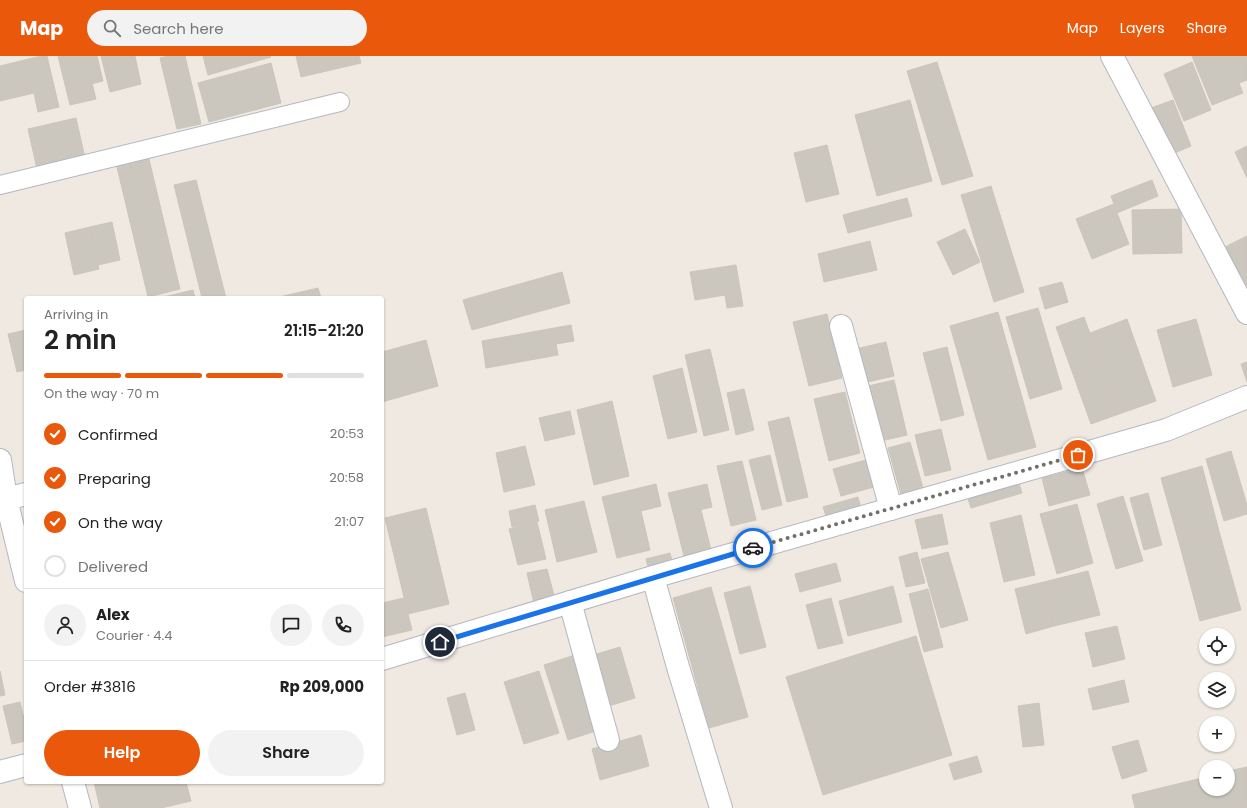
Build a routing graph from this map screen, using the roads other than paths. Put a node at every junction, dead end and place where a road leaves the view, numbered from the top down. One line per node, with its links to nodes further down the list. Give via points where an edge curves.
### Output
1 (1112, 56): 4 (street)
2 (340, 102): 3 (lane)
3 (0, 185)
4 (1247, 313)
5 (841, 326): 9 (street)
6 (1247, 397): 9 (street, via 1166,430)
7 (0, 460): 8 (street)
8 (16, 496): 10 (street)
9 (891, 509): 11 (street)
10 (24, 564)
11 (653, 577): 12 (street); 19 (street)
12 (570, 602): 13 (street); 14 (street)
13 (384, 658)
14 (608, 740)
15 (24, 766): 16 (street)
16 (0, 772)
17 (74, 784): 18 (street)
18 (80, 808)
19 (721, 808)

